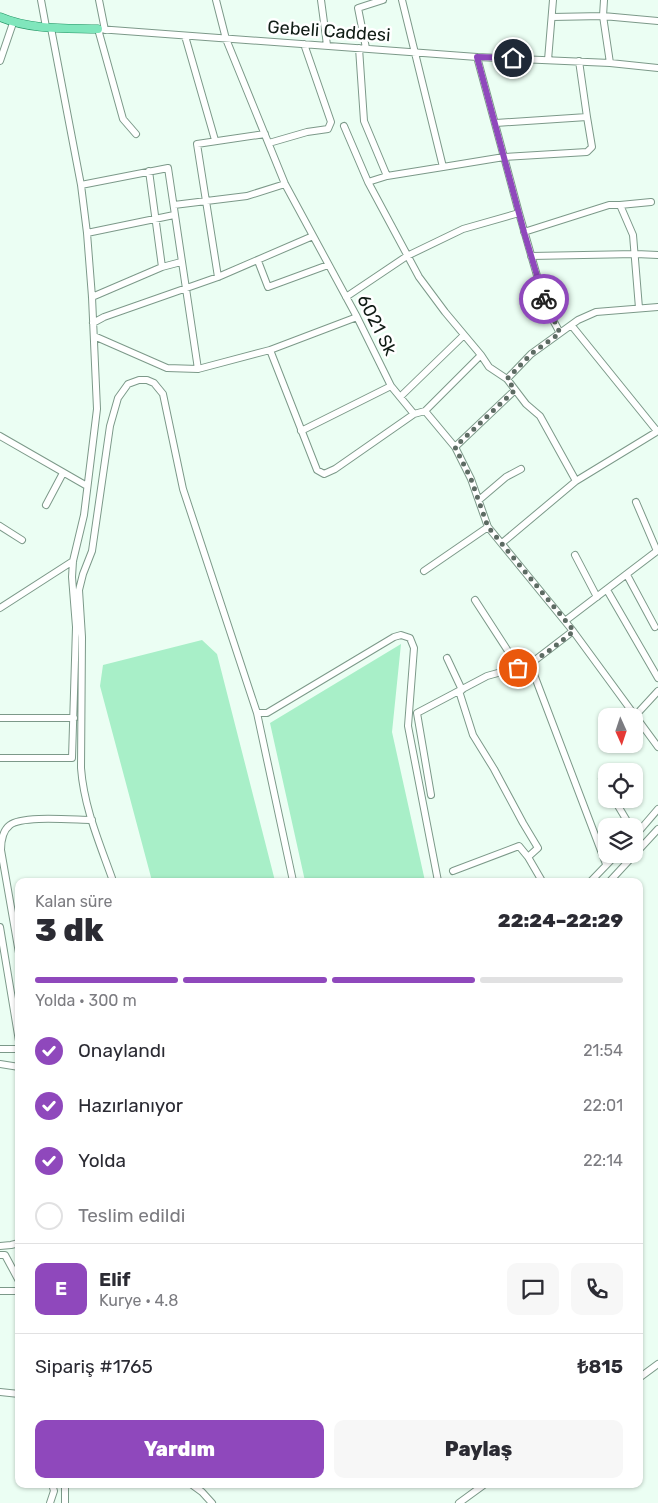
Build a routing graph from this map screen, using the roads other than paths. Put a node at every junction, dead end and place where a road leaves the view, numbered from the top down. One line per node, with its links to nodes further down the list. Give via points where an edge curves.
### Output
1 (41, 0): 14 (street)
2 (99, 0): 15 (street)
3 (216, 0): 17 (street, 6021 Sk)
4 (321, 0): 19 (street)
5 (382, 0): 20 (street, via 358,8)
6 (402, 0): 21 (street)
7 (553, 0): 11 (street)
8 (604, 0): 9 (street)
9 (603, 16): 11 (street); 12 (street); 26 (street)
10 (0, 17): 13 (main road, Gebeli Caddesi)
11 (552, 17): 23 (street)
12 (658, 21)
13 (13, 22): 14 (main road, Gebeli Caddesi); 24 (street)
14 (48, 28): 15 (main road, Gebeli Caddesi); 41 (street)
15 (101, 29): 16 (street, Gebeli Caddesi); 31 (street, via 123,119)
16 (185, 36): 17 (street, Gebeli Caddesi); 33 (street)
17 (226, 39): 18 (street, Gebeli Caddesi); 32 (street, 6021 Sk)
18 (304, 44): 19 (street, Gebeli Caddesi); 34 (street, via 331,122 328,129)
19 (327, 45): 20 (street, Gebeli Caddesi)
20 (362, 48): 21 (street, Gebeli Caddesi); 38 (street, via 364,121)
21 (416, 52): 22 (street, Gebeli Caddesi); 36 (street)
22 (477, 57): 23 (street, Gebeli Caddesi); 29 (street)
23 (548, 60): 25 (street, Gebeli Caddesi)
24 (0, 61)
25 (579, 61): 26 (street, Gebeli Caddesi); 28 (street)
26 (610, 63): 27 (street, Gebeli Caddesi)
27 (658, 68)
28 (587, 118): 29 (street); 35 (street, via 592,147 587,152)
29 (496, 123): 35 (street)
30 (344, 126): 39 (street)
31 (136, 134)
32 (265, 134): 33 (street); 34 (street, 6021 Sk)
33 (215, 140): 42 (street, via 197,144)
34 (269, 143): 40 (street, 6021 Sk)
35 (504, 157): 36 (street); 46 (street)
36 (443, 167): 38 (street)
37 (149, 171): 41 (street); 44 (street, via 168,168); 48 (street)
38 (387, 176): 39 (street)
39 (368, 182): 54 (street)
40 (285, 184): 42 (street, via 247,196); 51 (street, 6021 Sk)
41 (81, 185): 50 (street)
42 (206, 201): 44 (street); 60 (street)
43 (651, 202): 45 (street)
44 (174, 205): 47 (street)
45 (620, 205): 49 (street, via 609,205); 52 (street, via 633,236)
46 (519, 213): 49 (street); 54 (street, via 462,229)
47 (174, 215): 48 (street); 57 (street)
48 (154, 218): 50 (street); 59 (street)
49 (524, 232): 55 (street)
50 (87, 233): 62 (street)
51 (313, 236): 56 (street); 58 (street, 6021 Sk)
52 (636, 254): 53 (street); 55 (street); 65 (street)
53 (658, 255)
54 (407, 256): 63 (street); 70 (street, via 424,284)
55 (532, 256): 69 (street, via 546,307)
56 (258, 261): 58 (street, via 268,287); 60 (street)
57 (181, 262): 59 (street); 61 (street)
58 (328, 265): 63 (street, 6021 Sk)
59 (162, 267): 62 (street)
60 (218, 276): 61 (street)
61 (186, 288): 67 (street); 74 (street)
62 (92, 297): 67 (street)
63 (346, 297): 66 (street, 6021 Sk)
64 (658, 307): 65 (street)
65 (639, 308): 68 (street, via 596,312)
66 (357, 317): 72 (street); 76 (street, 6021 Sk)
67 (93, 323): 71 (street)
68 (572, 326): 69 (street); 82 (street)
69 (560, 333): 75 (street, via 531,354)
70 (464, 335): 73 (street); 78 (street)
71 (94, 336): 74 (street, via 167,368); 88 (street, via 97,409)
72 (270, 350): 74 (street); 81 (street)
73 (481, 355): 75 (street, via 489,367); 79 (street)
74 (198, 369)
75 (507, 379): 77 (street)
76 (391, 386): 78 (street, 6021 Sk); 81 (street)
77 (515, 390): 84 (street); 87 (street, via 540,416)
78 (400, 397): 80 (street, 6021 Sk)
79 (425, 411): 80 (street); 84 (street)
80 (414, 414): 81 (street, via 324,474 316,470)
81 (301, 431)
82 (658, 431): 87 (street)
83 (0, 436): 86 (street)
84 (455, 447): 89 (street)
85 (521, 469): 89 (street)
86 (63, 473): 88 (street); 91 (street)
87 (576, 481): 95 (street)
88 (87, 486): 98 (street)
89 (479, 500): 93 (street)
90 (636, 502): 96 (street)
91 (46, 505)
92 (0, 526): 94 (street)
93 (488, 527): 95 (street); 99 (street)
94 (22, 540)
95 (502, 543): 105 (street)
96 (658, 552): 100 (street)
97 (575, 555): 102 (street)
98 (73, 561): 104 (street); 118 (street, via 76,627)
99 (424, 571)
100 (628, 575): 101 (street); 106 (street)
101 (607, 590): 102 (street); 111 (street)
102 (597, 598): 105 (street)
103 (475, 600): 110 (street)
104 (0, 608)
105 (565, 621): 107 (street)
106 (655, 627)
107 (574, 631): 109 (street); 114 (street)
108 (447, 658): 112 (street)
109 (530, 664): 110 (street); 128 (street)
110 (518, 668): 112 (street, via 487,676)
111 (658, 678)
112 (461, 690): 122 (street, via 417,713); 127 (street, via 473,735 538,848)
113 (658, 691): 115 (street)
114 (629, 708)
115 (642, 708)
116 (258, 713): 124 (street, via 183,489 163,394 147,380 133,382 118,398 110,426 92,551 79,590 81,768 84,796); 131 (street); 132 (street, via 267,713 394,636 410,638 414,648 408,726)
117 (0, 718): 118 (street)
118 (74, 718): 121 (street, via 72,758)
119 (643, 727): 120 (street)
120 (658, 747)
121 (0, 758)
122 (431, 795)
123 (658, 809): 125 (street)
124 (92, 820): 130 (street); 137 (street, via 18,821 10,824 4,833 1,850)
125 (643, 825)
126 (658, 829): 135 (street)
127 (528, 857): 129 (street, via 519,846); 133 (street)
128 (606, 864): 134 (street)
129 (453, 871)
130 (112, 878)
131 (292, 878)
132 (437, 878)
133 (540, 878)
134 (594, 878)
135 (613, 878)
136 (0, 927): 138 (street)
137 (15, 930)
138 (15, 1017)
139 (0, 1049): 140 (street)
140 (15, 1049)
141 (0, 1064): 142 (street)
142 (15, 1066)
143 (15, 1244): 144 (street)
144 (0, 1246)
145 (0, 1255): 146 (street, via 5,1256)
146 (15, 1274)
147 (0, 1291): 148 (street)
148 (15, 1291)
149 (658, 1364): 150 (street)
150 (643, 1375)
151 (0, 1392): 152 (street)
152 (15, 1394)
153 (53, 1488): 157 (street)
154 (65, 1488): 158 (street)
155 (196, 1488): 159 (street)
156 (480, 1488): 160 (street)
157 (50, 1503)
158 (65, 1503)
159 (212, 1503)
160 (459, 1503)

